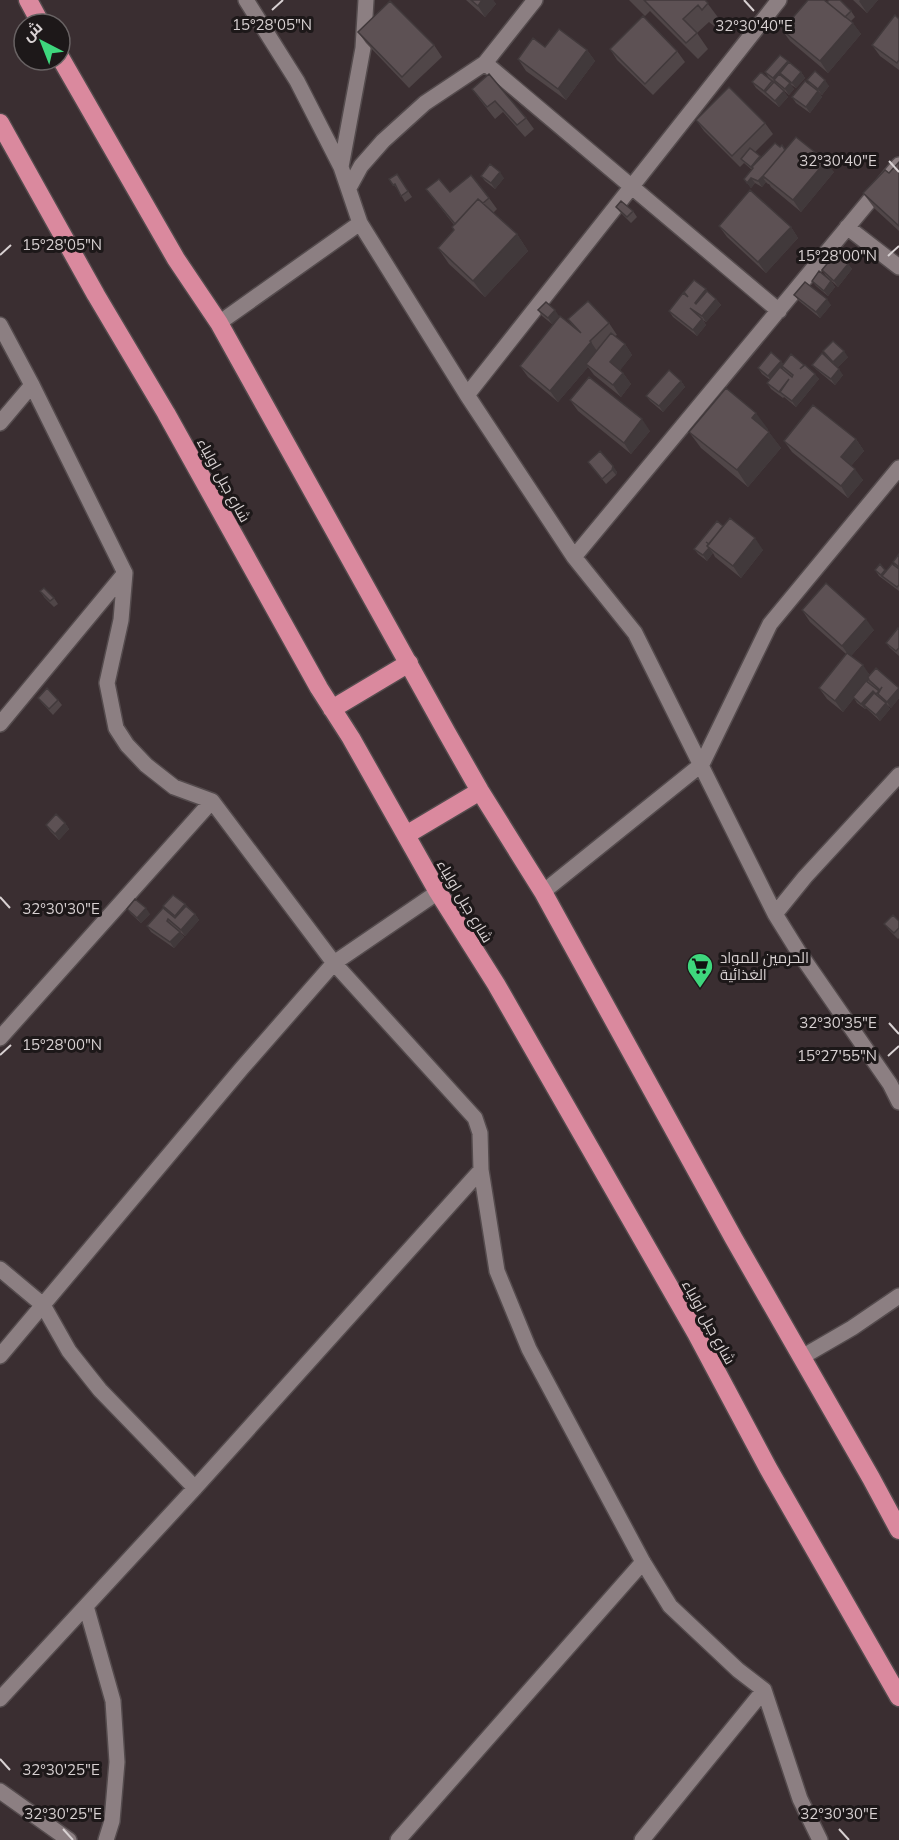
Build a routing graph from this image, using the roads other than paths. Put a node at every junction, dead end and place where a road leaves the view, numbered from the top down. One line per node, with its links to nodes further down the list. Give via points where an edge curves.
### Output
1 (246, 0): 9 (street, via 297,81)
2 (366, 0): 9 (street, via 363,48)
3 (536, 0): 5 (street)
4 (779, 0): 10 (street)
5 (485, 63): 10 (street); 11 (street, via 405,120 361,166)
6 (69, 72): 16 (highway, via 176,259)
7 (0, 123): 25 (highway, شارع جبل اولياء)
8 (899, 165): 13 (street)
9 (341, 167): 11 (street)
10 (631, 185): 15 (street); 19 (street)
11 (349, 188): 12 (street)
12 (360, 224): 16 (street); 19 (street)
13 (848, 227): 14 (street); 15 (street)
14 (899, 267)
15 (779, 311): 22 (street)
16 (219, 323): 24 (highway)
17 (0, 325): 18 (street)
18 (32, 385): 20 (street); 23 (street)
19 (467, 395): 22 (street)
20 (0, 423)
21 (899, 468): 27 (street, via 770,624)
22 (574, 557): 27 (street, via 635,633)
23 (124, 573): 26 (street); 30 (street, via 121,620 107,683 116,728 146,765 174,787)
24 (409, 663): 25 (highway); 29 (highway)
25 (332, 709): 31 (highway, شارع جبل اولياء)
26 (0, 724)
27 (702, 764): 33 (street); 34 (street)
28 (899, 775): 34 (street)
29 (480, 791): 31 (highway); 33 (highway)
30 (212, 801): 35 (street); 36 (street)
31 (406, 835): 32 (highway, شارع جبل اولياء)
32 (438, 892): 35 (street); 50 (highway, شارع جبل اولياء, via 496,984 696,1333)
33 (543, 892): 44 (highway)
34 (775, 914): 37 (street, via 798,951)
35 (334, 963): 39 (street, via 475,1118 480,1133); 42 (street)
36 (0, 1038)
37 (894, 1078): 38 (street)
38 (899, 1102)
39 (481, 1170): 45 (street); 47 (street, via 496,1271 529,1349)
40 (0, 1269): 42 (street)
41 (899, 1296): 44 (street)
42 (43, 1305): 43 (street); 45 (street, via 69,1351 100,1390)
43 (0, 1356)
44 (802, 1357): 46 (highway)
45 (195, 1488): 48 (street)
46 (899, 1530)
47 (643, 1562): 49 (street, via 670,1606); 55 (street)
48 (86, 1606): 51 (street); 54 (street, via 113,1701 117,1762 112,1821)
49 (764, 1690): 56 (street); 57 (street, via 800,1799)
50 (899, 1698)
51 (0, 1699)
52 (0, 1791): 53 (street)
53 (69, 1840)
54 (106, 1840)
55 (398, 1840)
56 (642, 1840)
57 (820, 1840)

